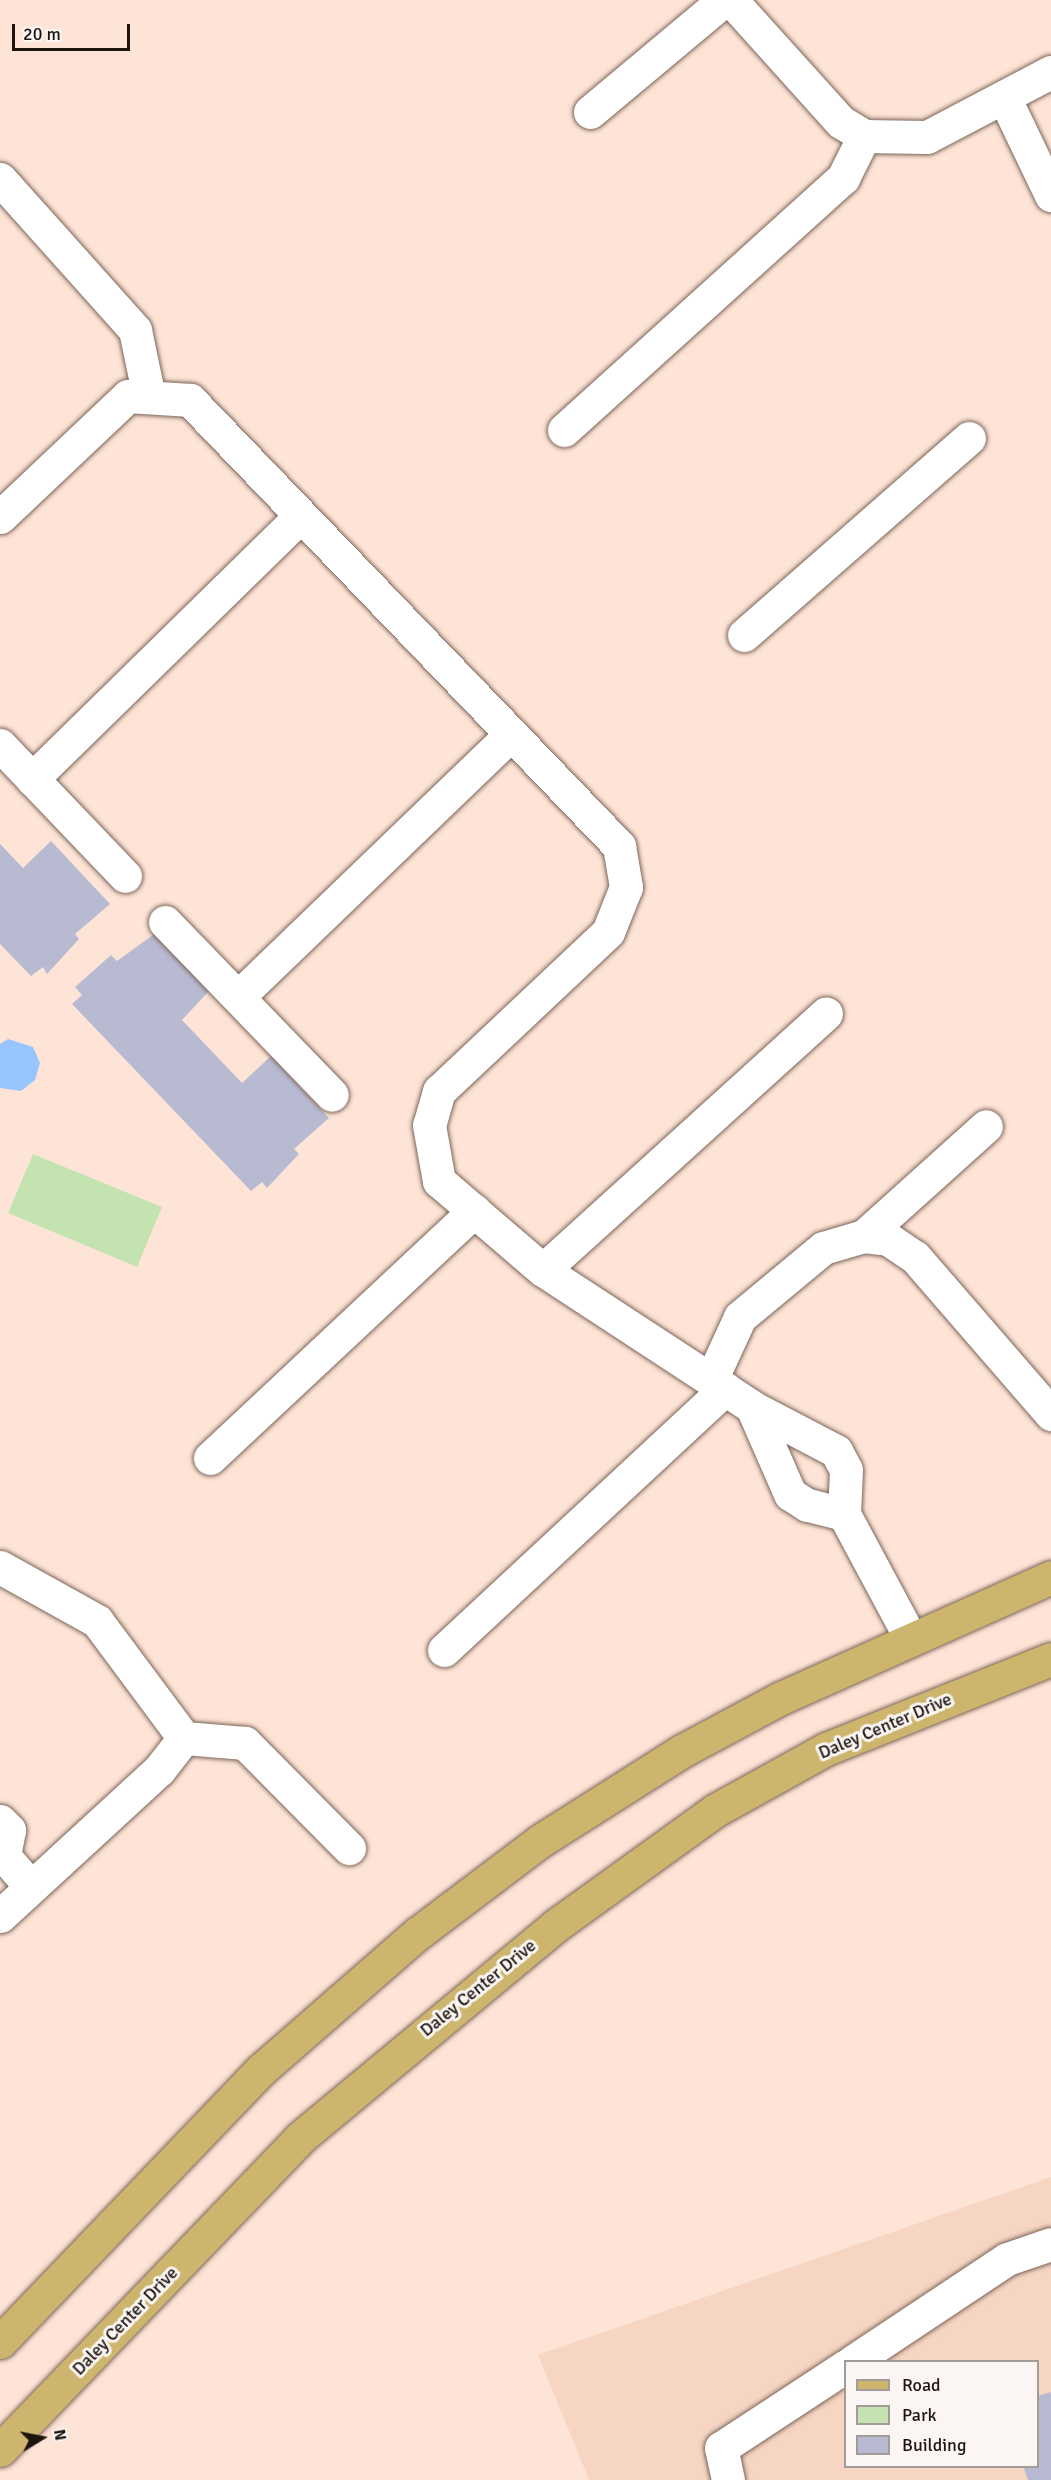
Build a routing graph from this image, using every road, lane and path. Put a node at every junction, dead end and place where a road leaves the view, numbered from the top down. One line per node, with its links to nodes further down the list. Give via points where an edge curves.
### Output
1 (724, 0): 5 (street)
2 (730, 0): 6 (street, via 841,122)
3 (1051, 72): 4 (street)
4 (1004, 97): 6 (street, via 927,137); 8 (street)
5 (590, 112)
6 (864, 136): 10 (street, via 843,178)
7 (0, 179): 9 (street, via 135,330)
8 (1051, 195)
9 (149, 397): 12 (street, via 190,400); 13 (street, via 128,396)
10 (564, 430)
11 (969, 438): 14 (street)
12 (302, 516): 15 (street); 17 (street)
13 (0, 517)
14 (744, 635)
15 (511, 734): 20 (street); 24 (street, via 619,846 626,887 608,932 440,1091 429,1125 439,1181)
16 (0, 745): 17 (street)
17 (32, 779): 18 (street)
18 (125, 876)
19 (165, 922): 20 (street)
20 (239, 996): 22 (street)
21 (826, 1013): 26 (street)
22 (332, 1095)
23 (986, 1126): 25 (street)
24 (474, 1211): 26 (street); 29 (street)
25 (864, 1236): 27 (street, via 823,1248 740,1317); 28 (street, via 888,1239 915,1257)
26 (543, 1270): 27 (street)
27 (729, 1392): 30 (street, via 790,1494 807,1505); 30 (street, via 836,1451 846,1470); 34 (street)
28 (1051, 1414)
29 (210, 1458)
30 (844, 1514): 33 (street)
31 (0, 1567): 36 (street, via 98,1621)
32 (1051, 1577): 33 (main road)
33 (910, 1637): 42 (main road, via 682,1751 540,1841 417,1934 262,2069)
34 (444, 1650)
35 (1051, 1659): 45 (main road, Daley Center Drive, via 826,1749 716,1810 555,1926 301,2137)
36 (184, 1738): 38 (street, via 245,1743); 39 (street, via 159,1770)
37 (0, 1821): 39 (street, via 9,1830 4,1856)
38 (349, 1848)
39 (32, 1887): 40 (street)
40 (0, 1916)
41 (1051, 2244): 43 (street, via 1007,2259)
42 (0, 2342)
43 (854, 2360)
44 (844, 2367): 46 (street, via 721,2448)
45 (0, 2450)
46 (728, 2480)

